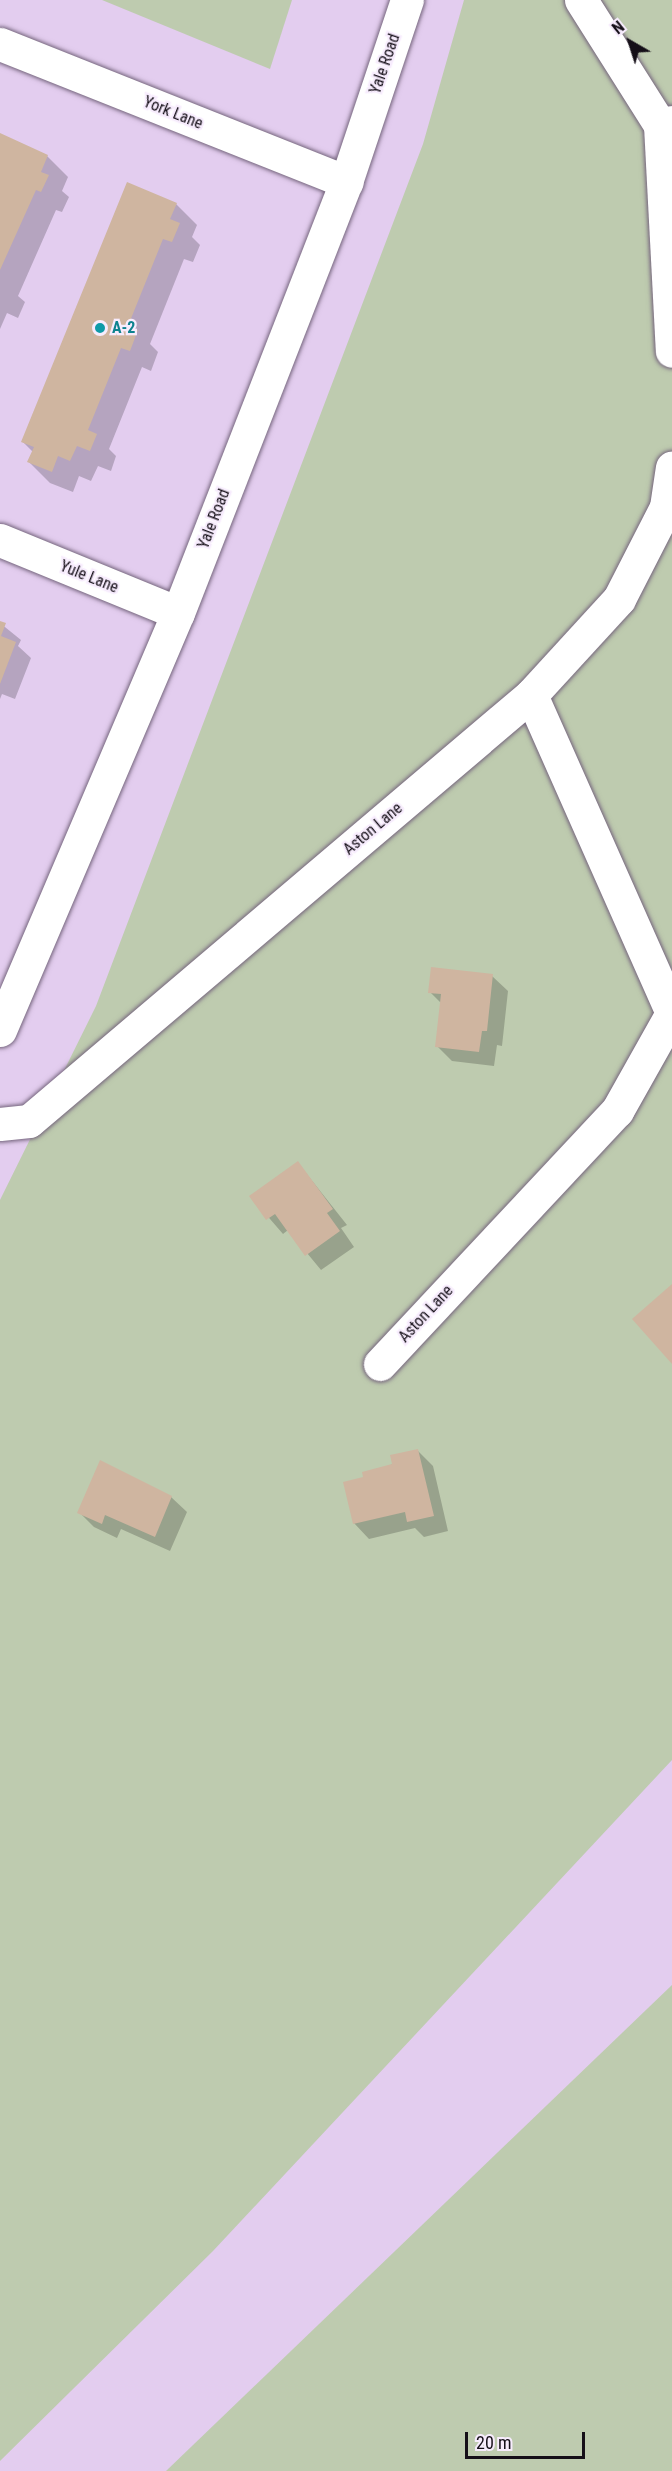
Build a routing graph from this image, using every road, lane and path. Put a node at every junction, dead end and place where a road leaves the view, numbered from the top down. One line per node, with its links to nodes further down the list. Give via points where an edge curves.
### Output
1 (407, 0): 5 (street, Yale Road)
2 (581, 0): 4 (street)
3 (0, 44): 5 (street, York Lane)
4 (666, 124): 6 (street)
5 (346, 182): 9 (street, Yale Road)
6 (672, 351)
7 (672, 467): 10 (street, Aston Lane, via 666,507 619,599)
8 (0, 540): 9 (street, Yule Lane)
9 (178, 613): 12 (street, Yale Road)
10 (531, 695): 11 (street); 13 (street, Aston Lane, via 29,1121)
11 (672, 1013): 14 (street, Aston Lane, via 617,1111)
12 (0, 1030)
13 (0, 1124)
14 (380, 1364)

